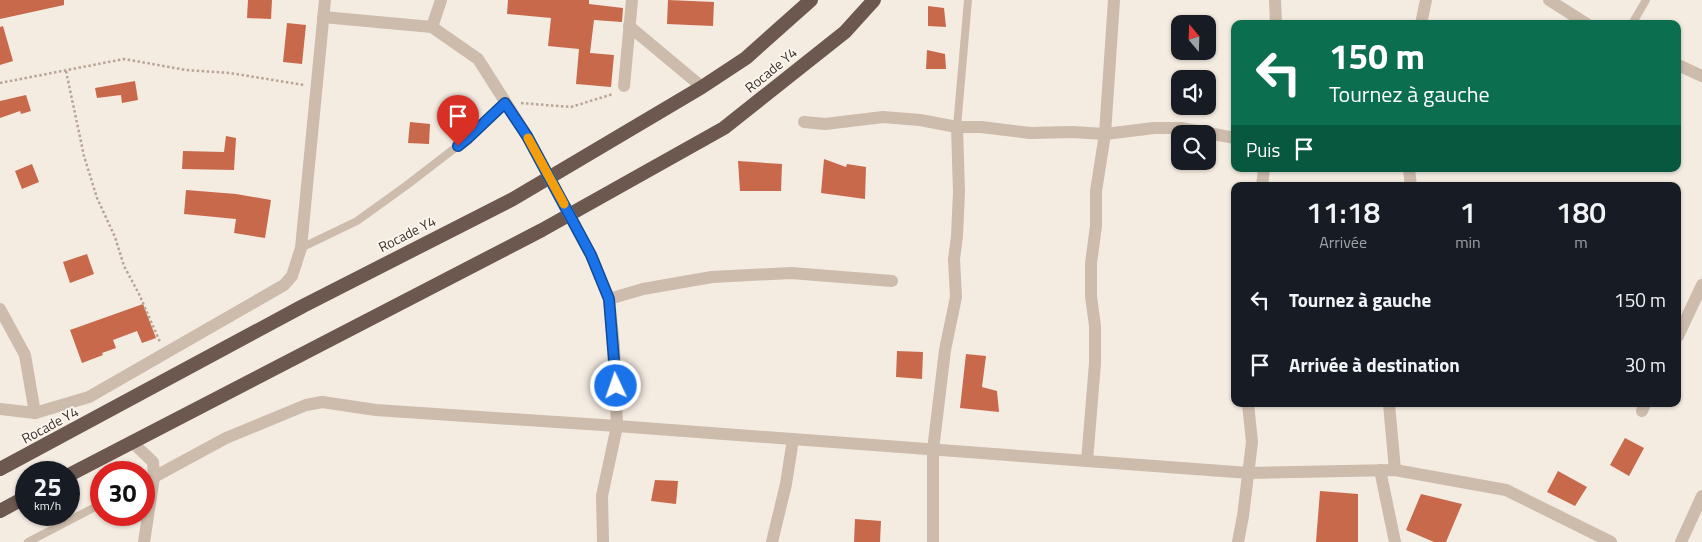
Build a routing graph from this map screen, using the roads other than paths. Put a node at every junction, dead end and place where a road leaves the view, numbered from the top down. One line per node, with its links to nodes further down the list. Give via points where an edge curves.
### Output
1 (325, 0): 12 (street)
2 (441, 0): 18 (street)
3 (632, 0): 17 (street)
4 (811, 0): 22 (highway, Rocade Y4, via 746,58)
5 (874, 0): 40 (highway, Rocade Y4, via 845,32 724,128 542,230)
6 (968, 0): 25 (lane)
7 (1114, 0): 26 (street)
8 (1275, 0): 13 (street)
9 (1426, 0): 14 (street)
10 (1549, 0): 15 (street)
11 (1646, 0): 16 (lane)
12 (323, 17): 18 (street); 28 (street)
13 (1276, 20)
14 (1422, 20)
15 (1581, 20)
16 (1634, 20)
17 (630, 26): 21 (street); 22 (street)
18 (432, 28): 23 (street, via 478,59)
19 (1681, 66): 20 (street)
20 (1702, 76)
21 (624, 86)
22 (702, 86): 44 (highway, Rocade Y4, via 513,199 303,306)
23 (505, 103): 28 (lane, via 468,138 357,221); 31 (street, bridge, via 527,136 591,255)
24 (804, 122): 25 (street, via 825,124 883,117)
25 (957, 127): 26 (street, via 1030,133); 41 (street, via 956,297)
26 (1105, 134): 27 (street, via 1181,128); 43 (street, via 1096,191 1091,263 1095,363)
27 (1231, 137)
28 (301, 248): 37 (street, via 292,276 284,285 89,397)
29 (892, 281): 31 (street, via 792,273 722,277 643,289)
30 (1702, 285): 33 (street)
31 (609, 299): 38 (street)
32 (0, 309): 37 (street, via 25,355)
33 (1681, 330)
34 (1248, 407): 48 (street, via 1252,442)
35 (1389, 407): 47 (street)
36 (0, 409): 37 (street)
37 (35, 413)
38 (618, 426): 39 (street); 49 (street, via 376,410 322,402 306,405 226,438); 57 (street, via 602,496)
39 (792, 439): 41 (street); 58 (street, via 786,484)
40 (132, 442): 42 (street); 45 (highway, Rocade Y4)
41 (933, 450): 43 (street); 59 (street)
42 (152, 461)
43 (1088, 461): 48 (street)
44 (0, 469)
45 (80, 469)
46 (1380, 470): 47 (street); 48 (street); 61 (street)
47 (1395, 470): 62 (street, via 1506,490)
48 (1249, 472): 60 (street)
49 (155, 476)
50 (1702, 496): 63 (street)
51 (15, 503): 53 (highway)
52 (90, 510): 55 (lane)
53 (0, 511)
54 (145, 526): 56 (street)
55 (28, 542)
56 (144, 542)
57 (603, 542)
58 (772, 542)
59 (933, 542)
60 (1238, 542)
61 (1394, 542)
62 (1611, 542)
63 (1681, 542)

